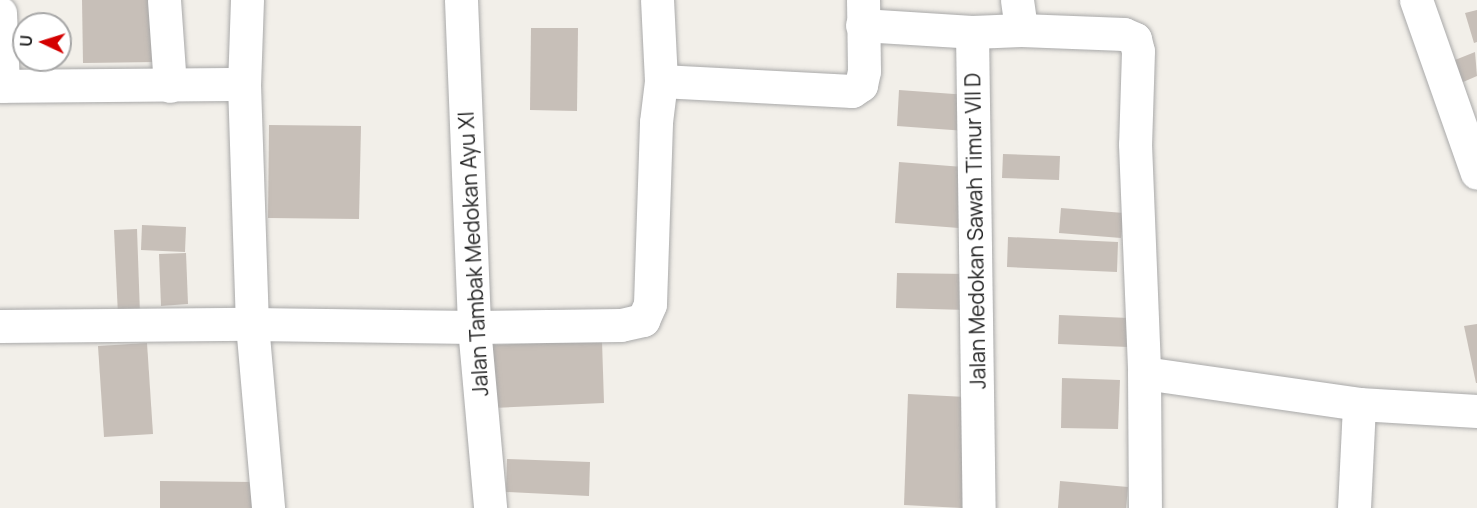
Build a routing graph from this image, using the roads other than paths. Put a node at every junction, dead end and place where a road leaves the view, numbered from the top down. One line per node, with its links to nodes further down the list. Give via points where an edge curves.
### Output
1 (164, 0): 13 (street)
2 (247, 0): 11 (street)
3 (461, 0): 17 (street, Jalan Tambak Medokan Ayu XI)
4 (657, 0): 10 (street)
5 (1416, 0): 14 (street)
6 (0, 13): 12 (street)
7 (862, 13): 9 (street); 10 (street, via 864,71 861,85 852,91)
8 (1019, 15): 9 (street); 18 (street, via 1135,39)
9 (972, 32): 23 (street, Jalan Medokan Sawah Timur VII D)
10 (661, 81): 17 (street, via 656,122 651,304 643,320 621,325)
11 (244, 84): 13 (street); 15 (street)
12 (2, 86): 13 (street)
13 (170, 86)
14 (1477, 172)
15 (252, 324): 16 (street); 17 (street); 21 (street)
16 (0, 326)
17 (474, 327): 22 (street, Jalan Tambak Medokan Ayu XI)
18 (1144, 373): 19 (street); 24 (street)
19 (1359, 404): 20 (street); 25 (street)
20 (1477, 411)
21 (268, 508)
22 (490, 508)
23 (979, 508)
24 (1145, 508)
25 (1354, 508)

